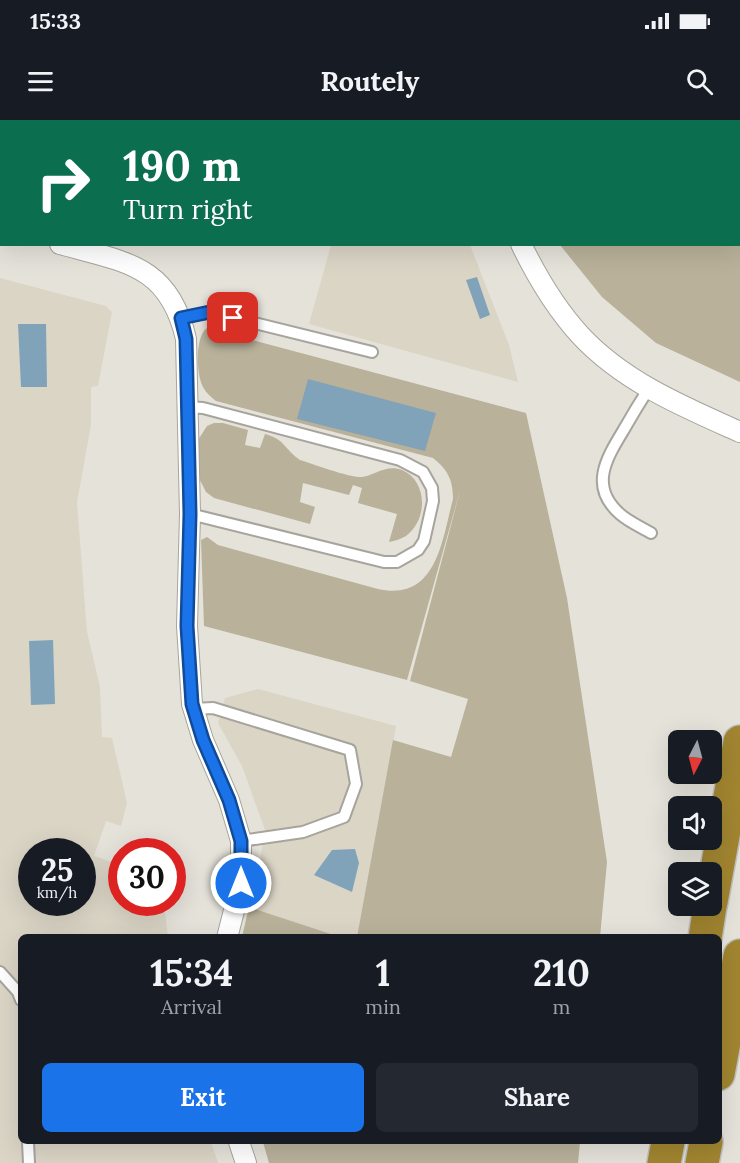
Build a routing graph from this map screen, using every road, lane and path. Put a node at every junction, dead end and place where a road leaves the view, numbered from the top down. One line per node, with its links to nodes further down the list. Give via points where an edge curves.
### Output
1 (67, 246): 3 (street, via 137,267 173,300)
2 (522, 246): 5 (street, via 536,274 581,336)
3 (181, 318): 4 (lane, via 210,312); 6 (street, via 186,339)
4 (372, 352)
5 (649, 388): 7 (street); 9 (lane, via 606,459 603,482 615,509)
6 (187, 407): 8 (street); 8 (lane, via 400,460 423,472 432,488 433,501 424,541 418,550 397,562)
7 (740, 432)
8 (190, 514): 10 (street, via 187,626)
9 (651, 533)
10 (194, 709): 12 (street); 12 (lane, via 213,708 350,750 356,784 344,816 303,832)
11 (740, 742): 13 (highway)
12 (241, 841): 15 (street, via 241,883)
13 (719, 862)
14 (709, 916): 16 (highway)
15 (228, 934)
16 (706, 934)
17 (740, 956): 20 (highway)
18 (0, 972): 19 (lane)
19 (18, 992)
20 (722, 1053)
21 (28, 1144): 25 (lane)
22 (240, 1144): 26 (street)
23 (668, 1144): 27 (highway)
24 (706, 1144): 28 (highway)
25 (29, 1163)
26 (246, 1163)
27 (664, 1163)
28 (702, 1163)

